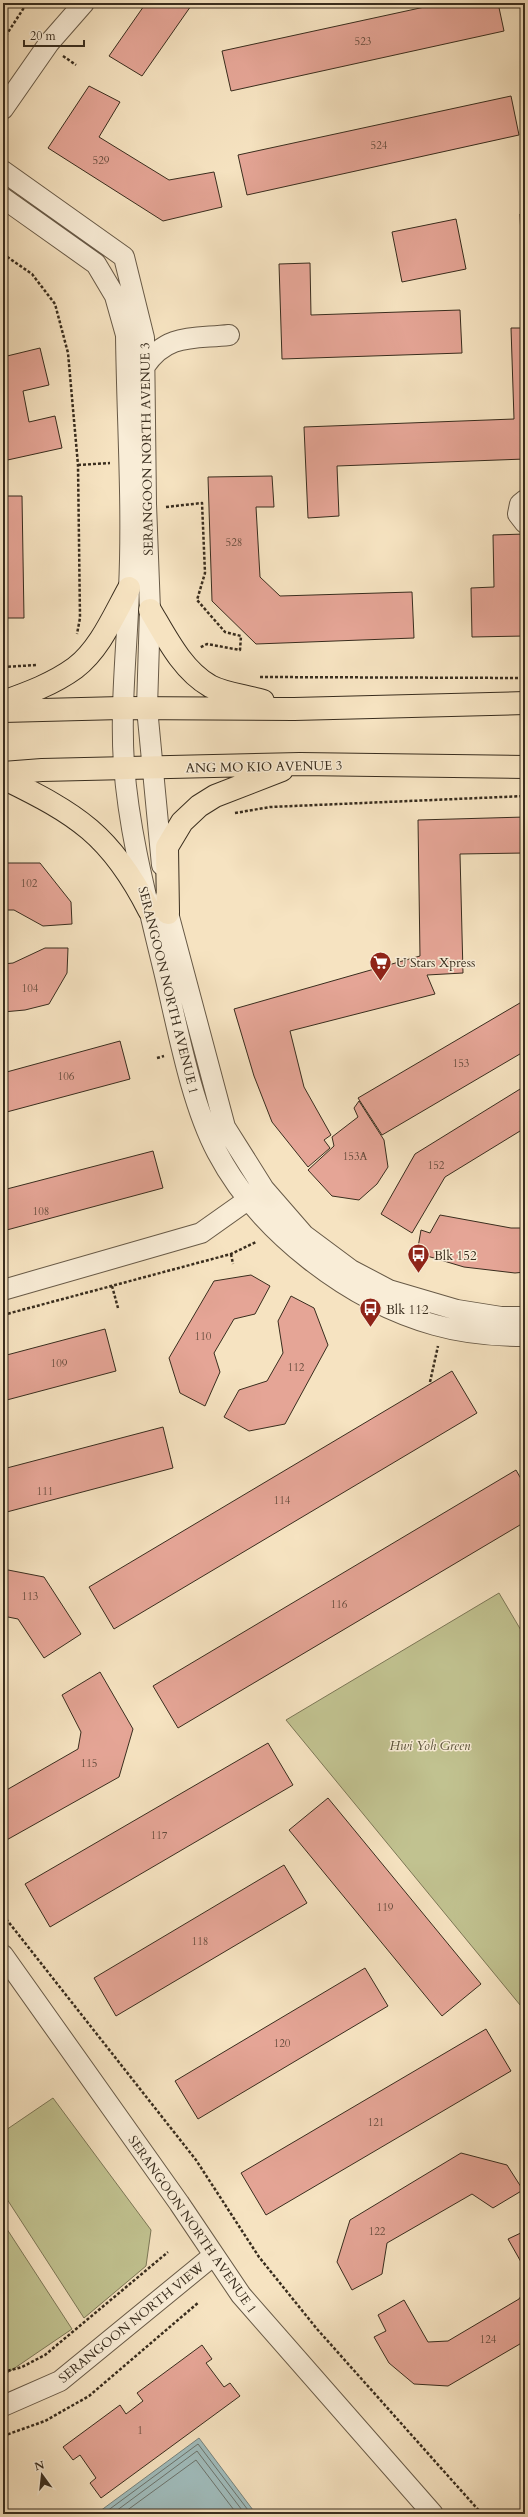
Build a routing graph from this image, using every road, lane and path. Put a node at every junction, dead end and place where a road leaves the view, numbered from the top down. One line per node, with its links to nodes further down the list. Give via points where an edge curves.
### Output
1 (27, 3): 3 (path)
2 (84, 3): 6 (street, via 49,43)
3 (3, 40)
4 (64, 57): 5 (path)
5 (76, 65)
6 (3, 108)
7 (3, 171): 11 (street, SERANGOON NORTH AVENUE 3, via 124,257 144,338)
8 (3, 198): 12 (street, SERANGOON NORTH AVENUE 3, via 96,264 115,296 126,335)
9 (3, 254): 13 (path, via 32,274 55,304 68,353)
10 (229, 335): 11 (street, via 168,343 154,352)
11 (145, 366): 18 (street, SERANGOON NORTH AVENUE 3)
12 (128, 462): 13 (path); 17 (street, SERANGOON NORTH AVENUE 3)
13 (78, 465): 19 (path, via 80,618)
14 (525, 500): 16 (street, via 520,504 518,514)
15 (163, 507): 20 (path, via 202,504 205,573 197,600 225,632 241,636 240,650 207,644)
16 (525, 523)
17 (129, 588): 25 (highway, via 98,642 75,668 42,688); 27 (street, SERANGOON NORTH AVENUE 3)
18 (150, 610): 28 (street, SERANGOON NORTH AVENUE 3); 29 (highway, via 174,649 192,672 211,686)
19 (75, 639)
20 (193, 651)
21 (43, 662): 22 (path, via 37,665)
22 (3, 667)
23 (257, 677): 24 (path)
24 (525, 678)
25 (3, 702)
26 (525, 703): 29 (highway)
27 (121, 708): 28 (highway); 30 (highway); 34 (street, SERANGOON NORTH AVENUE 3)
28 (146, 708): 29 (highway); 32 (street, SERANGOON NORTH AVENUE 3)
29 (294, 709)
30 (3, 711)
31 (300, 764): 32 (highway, ANG MO KIO AVENUE 3); 33 (highway, ANG MO KIO AVENUE 3); 39 (highway, via 216,796 199,806 182,822 167,847)
32 (151, 767): 34 (highway, ANG MO KIO AVENUE 3); 39 (street, SERANGOON NORTH AVENUE 1)
33 (525, 767)
34 (124, 768): 35 (highway, ANG MO KIO AVENUE 3); 39 (street, SERANGOON NORTH AVENUE 1, via 136,852)
35 (3, 773)
36 (3, 778): 39 (highway, via 74,817 99,836)
37 (525, 796): 38 (path, via 270,807)
38 (228, 815)
39 (159, 911): 40 (street, SERANGOON NORTH AVENUE 1, via 197,1017 219,1110)
40 (256, 1194): 45 (street, via 201,1233); 48 (street, SERANGOON NORTH AVENUE 1, via 304,1235 352,1270 389,1290 457,1310 501,1317); 49 (street, SERANGOON NORTH AVENUE 1, via 295,1247 347,1285 391,1310 437,1325 501,1336)
41 (256, 1242): 42 (path)
42 (231, 1254): 43 (path); 44 (path)
43 (234, 1264)
44 (112, 1286): 46 (path); 47 (path)
45 (3, 1290)
46 (118, 1308)
47 (3, 1315)
48 (525, 1317)
49 (525, 1336)
50 (438, 1346): 51 (path)
51 (430, 1382)
52 (3, 1915): 61 (path, via 196,2160 259,2257 317,2329)
53 (3, 1955): 55 (street, SERANGOON NORTH AVENUE 1)
54 (168, 2252): 57 (path, via 45,2355 22,2367)
55 (214, 2256): 58 (street, SERANGOON NORTH VIEW, via 60,2381); 60 (street, SERANGOON NORTH AVENUE 1, via 261,2319)
56 (199, 2302): 59 (path, via 89,2396 45,2422)
57 (3, 2372)
58 (3, 2406)
59 (3, 2436)
60 (433, 2514)
61 (482, 2514)

